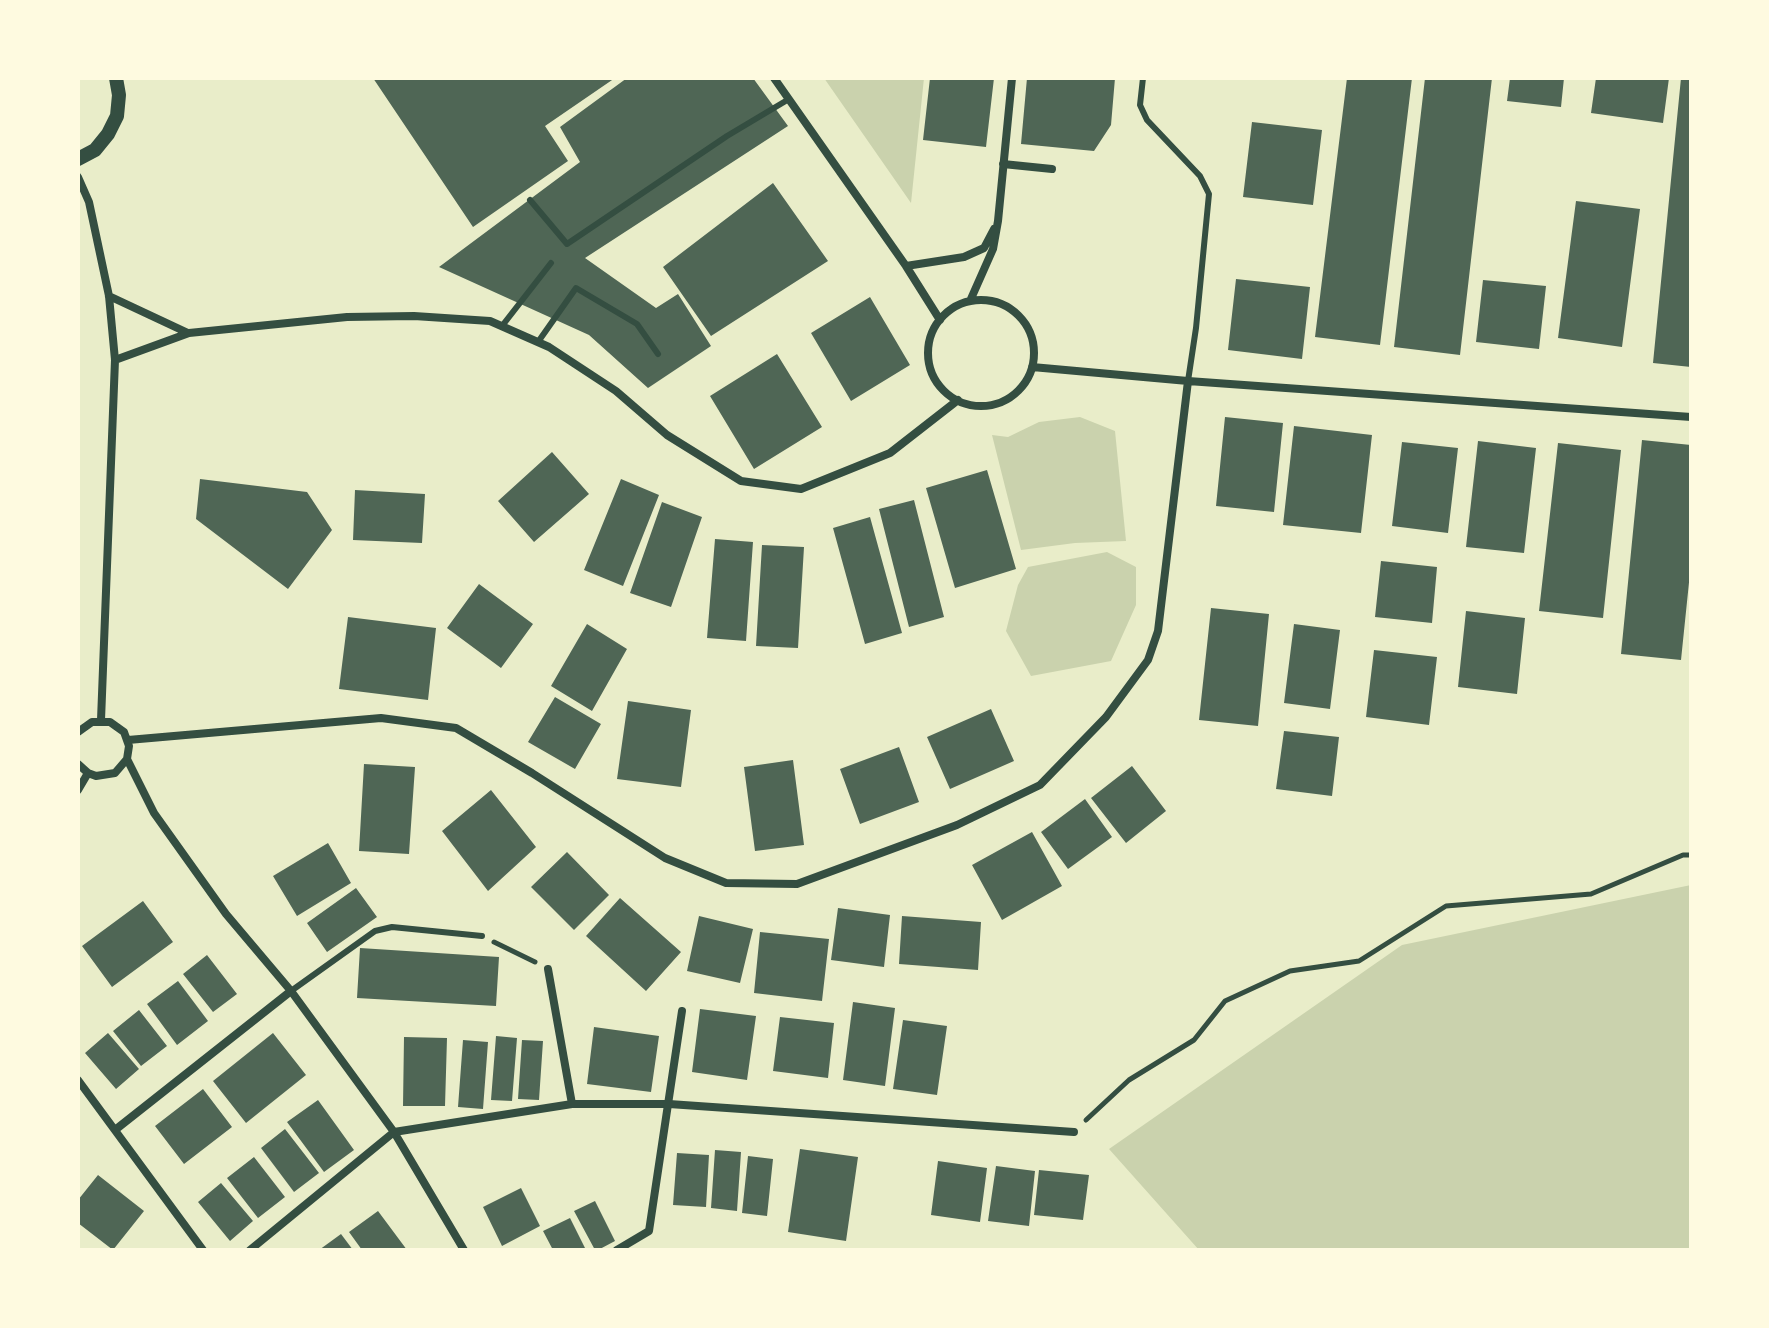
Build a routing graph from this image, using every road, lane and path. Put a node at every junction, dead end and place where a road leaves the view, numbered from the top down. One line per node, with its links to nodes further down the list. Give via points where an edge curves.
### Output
1 (116, 78): 6 (street, via 117,116 95,150)
2 (774, 78): 5 (street)
3 (1012, 78): 7 (street)
4 (1143, 78): 23 (lane, via 1140,105 1147,120 1200,176 1209,194)
5 (789, 99): 10 (lane, via 567,244); 13 (street)
6 (78, 159)
7 (1003, 164): 8 (street); 11 (street)
8 (1052, 169)
9 (78, 177): 14 (street, via 89,202)
10 (530, 200)
11 (998, 221): 13 (street, via 984,248 974,253); 15 (street, via 993,249)
12 (551, 263): 17 (lane)
13 (906, 266): 16 (street)
14 (109, 296): 18 (street); 21 (street)
15 (970, 301): 16 (street); 22 (street, via 1001,303 1014,311 1031,336)
16 (940, 320): 24 (street, via 928,349 929,365 945,392)
17 (502, 326): 18 (street, via 490,321 347,317); 19 (street)
18 (189, 333): 21 (street)
19 (538, 342): 20 (lane, via 576,288 637,324); 24 (street, via 741,481 801,489 890,453)
20 (658, 354)
21 (115, 360): 26 (street)
22 (1032, 367): 23 (street); 24 (street, via 1016,393 1003,401 988,406)
23 (1188, 381): 25 (street); 28 (street, via 1158,631 1148,660 1106,717 1040,785 957,825 797,884 726,883 665,858 456,728 381,718)
24 (958, 400)
25 (1691, 417)
26 (101, 720): 27 (street); 28 (street, via 118,725)
27 (78, 732)
28 (128, 740): 29 (street)
29 (127, 759): 31 (street, via 115,773); 36 (street, via 154,813 226,914)
30 (78, 764): 31 (street)
31 (88, 773): 32 (street)
32 (78, 790)
33 (1691, 855): 43 (path, via 1591,894 1446,906 1359,961 1290,971 1225,1001 1194,1040 1129,1080)
34 (482, 936): 35 (path); 36 (lane, via 392,927 375,931)
35 (548, 969): 39 (street)
36 (291, 991): 41 (street); 42 (street)
37 (682, 1011): 40 (street)
38 (78, 1080): 41 (street)
39 (572, 1104): 40 (street); 42 (street)
40 (669, 1104): 43 (street); 47 (street, via 649,1231)
41 (115, 1130): 44 (street)
42 (394, 1132): 45 (street); 46 (street)
43 (1074, 1132)
44 (203, 1250)
45 (250, 1250)
46 (464, 1250)
47 (617, 1250)

